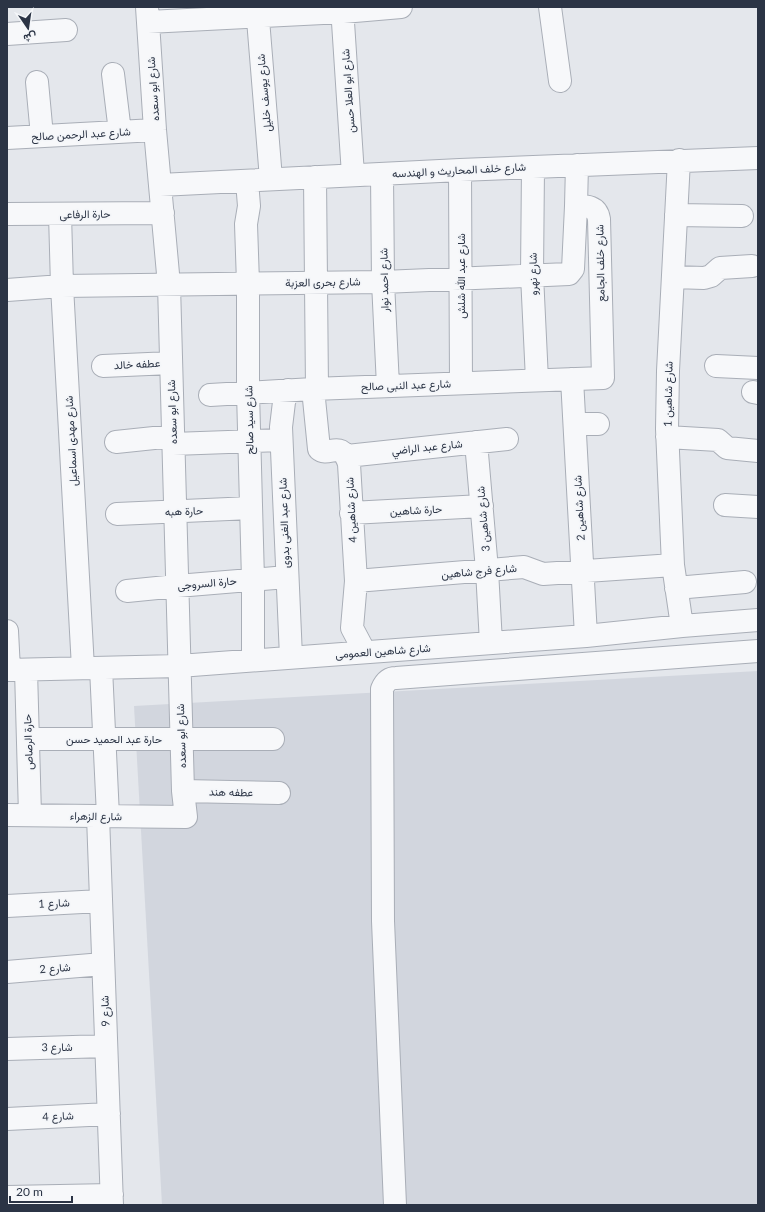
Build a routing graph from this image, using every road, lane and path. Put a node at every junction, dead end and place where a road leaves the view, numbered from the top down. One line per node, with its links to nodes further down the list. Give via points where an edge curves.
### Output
1 (401, 7): 3 (street)
2 (550, 7): 9 (street)
3 (343, 9): 4 (street); 21 (street, شارع ابو العلا حسن)
4 (258, 12): 5 (street); 23 (street, شارع يوسف خليل)
5 (148, 15): 11 (street, شارع ابو سعده)
6 (66, 30): 7 (street)
7 (7, 34)
8 (113, 74): 12 (street)
9 (560, 81)
10 (37, 82): 13 (street)
11 (155, 130): 12 (street, شارع عبد الرحمن صالح); 25 (street, شارع ابو سعده)
12 (120, 132): 13 (street, شارع عبد الرحمن صالح)
13 (42, 136): 14 (street, شارع عبد الرحمن صالح)
14 (7, 138)
15 (758, 158): 16 (street, شارع خلف المحاريث و الهندسه)
16 (679, 160): 17 (street, شارع خلف المحاريث و الهندسه); 30 (street, شارع شاهين 1)
17 (577, 166): 18 (street, شارع خلف المحاريث و الهندسه); 26 (street)
18 (533, 167): 19 (street, شارع خلف المحاريث و الهندسه); 33 (street, شارع نهرو)
19 (460, 170): 20 (street, شارع خلف المحاريث و الهندسه); 35 (street, شارع عبد الله شلش)
20 (382, 174): 21 (street, شارع خلف المحاريث و الهندسه); 37 (street, شارع احمد نوار)
21 (353, 175): 22 (street, شارع خلف المحاريث و الهندسه)
22 (315, 177): 23 (street, شارع خلف المحاريث و الهندسه); 36 (street)
23 (271, 179): 24 (street, شارع خلف المحاريث و الهندسه)
24 (247, 181): 25 (street, شارع خلف المحاريث و الهندسه); 38 (street, شارع سيد صالح)
25 (160, 185): 27 (street, شارع ابو سعده)
26 (576, 206): 33 (street, شارع بحرى العزبة, via 574,269 564,275); 46 (street, شارع خلف الجامع, via 591,207 598,215)
27 (163, 213): 29 (street, حارة الرفاعى); 39 (street, شارع ابو سعده)
28 (7, 214): 29 (street, حارة الرفاعى)
29 (60, 214): 40 (street, شارع مهدى اسماعيل)
30 (676, 215): 31 (street); 34 (street, شارع شاهين 1)
31 (742, 216)
32 (752, 266): 34 (street, via 720,268 704,278)
33 (532, 275): 35 (street, شارع بحرى العزبة); 48 (street, شارع نهرو)
34 (673, 276): 57 (street, شارع شاهين 1)
35 (461, 278): 37 (street, شارع بحرى العزبة); 49 (street, شارع عبد الله شلش)
36 (316, 282): 37 (street, شارع بحرى العزبة); 38 (street, شارع بحرى العزبة); 51 (street)
37 (383, 282): 50 (street, شارع احمد نوار)
38 (248, 283): 39 (street, شارع بحرى العزبة); 53 (street, شارع سيد صالح)
39 (168, 285): 40 (street, شارع بحرى العزبة); 42 (street, شارع ابو سعده)
40 (62, 286): 41 (street, شارع بحرى العزبة); 93 (street, شارع مهدى اسماعيل)
41 (7, 290)
42 (170, 362): 43 (street, عطفه خالد); 59 (street, شارع ابو سعده)
43 (103, 366)
44 (716, 366): 45 (street)
45 (758, 368)
46 (603, 378): 47 (street, شارع عبد النبى صالح)
47 (572, 379): 48 (street, شارع عبد النبى صالح); 55 (street, شارع شاهين 2)
48 (538, 380): 49 (street, شارع عبد النبى صالح)
49 (461, 383): 50 (street, شارع عبد النبى صالح)
50 (388, 386): 51 (street, شارع عبد النبى صالح)
51 (315, 389): 52 (street, شارع عبد النبى صالح); 65 (street, via 319,449 342,451)
52 (288, 390): 53 (street, شارع عبد النبى صالح); 60 (street, شارع عبد الغنى بدوى, via 282,414)
53 (248, 392): 54 (street, شارع عبد النبى صالح); 61 (street, شارع سيد صالح)
54 (210, 395)
55 (575, 424): 56 (street); 75 (street, شارع شاهين 2)
56 (598, 424)
57 (667, 437): 64 (street, via 720,440 726,448); 73 (street, شارع شاهين 1)
58 (507, 439): 63 (street, شارع عبد الراضي)
59 (173, 440): 61 (street); 62 (street); 70 (street, شارع ابو سعده)
60 (281, 440): 61 (street); 76 (street, شارع عبد الغنى بدوى)
61 (250, 441): 69 (street, شارع سيد صالح)
62 (116, 442)
63 (476, 442): 65 (street, شارع عبد الراضي); 67 (street, شارع شاهين 3)
64 (758, 451)
65 (347, 456): 71 (street, شارع شاهين 4)
66 (725, 505): 68 (street)
67 (482, 506): 71 (street, حارة شاهين); 74 (street, شارع شاهين 3)
68 (758, 507)
69 (251, 508): 70 (street, حارة هبه); 77 (street, شارع سيد صالح)
70 (175, 512): 72 (street, حارة هبه); 80 (street, شارع ابو سعده)
71 (351, 513): 78 (street, شارع شاهين 4)
72 (117, 514)
73 (672, 565): 75 (street, شارع فرج شاهين); 81 (street, شارع شاهين 1)
74 (487, 570): 75 (street, شارع فرج شاهين, via 524,567 543,574); 78 (street, شارع فرج شاهين); 87 (street, شارع شاهين 3)
75 (583, 572): 86 (street, شارع شاهين 2)
76 (287, 577): 77 (street, حارة السروجى); 90 (street, شارع عبد الغنى بدوى)
77 (253, 580): 80 (street, حارة السروجى); 91 (street, شارع سيد صالح)
78 (356, 581): 89 (street, شارع شاهين 4, via 352,628)
79 (745, 582): 81 (street)
80 (177, 586): 82 (street, حارة السروجى); 92 (street, شارع ابو سعده)
81 (676, 588): 84 (street, شارع شاهين 1)
82 (127, 591)
83 (758, 620): 84 (street, شارع شاهين العمومى)
84 (682, 626): 86 (street, شارع شاهين العمومى)
85 (7, 631): 94 (street, حارة الرصاص)
86 (586, 636): 87 (street, شارع شاهين العمومى)
87 (491, 643): 89 (street, شارع شاهين العمومى)
88 (758, 651): 115 (street, via 391,678 384,684 383,922)
89 (362, 652): 90 (street, شارع شاهين العمومى)
90 (291, 658): 91 (street, شارع شاهين العمومى)
91 (253, 660): 92 (street, شارع شاهين العمومى)
92 (179, 666): 93 (street, شارع شاهين العمومى); 97 (street, شارع ابو سعده)
93 (92, 668): 94 (street, شارع شاهين العمومى); 96 (street, شارع مهدى اسماعيل)
94 (14, 670): 95 (street, حارة الرصاص)
95 (28, 739): 96 (street, حارة عبد الحميد حسن); 102 (street, حارة الرصاص)
96 (104, 739): 97 (street, حارة عبد الحميد حسن); 103 (street, شارع 9)
97 (182, 739): 98 (street, حارة عبد الحميد حسن); 99 (street, شارع ابو سعده)
98 (273, 739)
99 (183, 791): 100 (street, عطفه هند); 104 (street, شارع ابو سعده)
100 (280, 793)
101 (7, 815): 102 (street, شارع الزهراء)
102 (30, 815): 103 (street, شارع الزهراء)
103 (103, 816): 104 (street, شارع الزهراء); 105 (street, شارع 9)
104 (186, 817)
105 (101, 901): 106 (street, شارع 1); 107 (street, شارع 9)
106 (7, 906)
107 (104, 964): 108 (street, شارع 2); 109 (street, شارع 9)
108 (7, 972)
109 (106, 1046): 110 (street, شارع 3); 111 (street, شارع 9)
110 (7, 1048)
111 (109, 1114): 112 (street, شارع 4); 114 (street, شارع 9)
112 (7, 1119)
113 (7, 1197): 114 (street)
114 (112, 1200)
115 (395, 1205)

